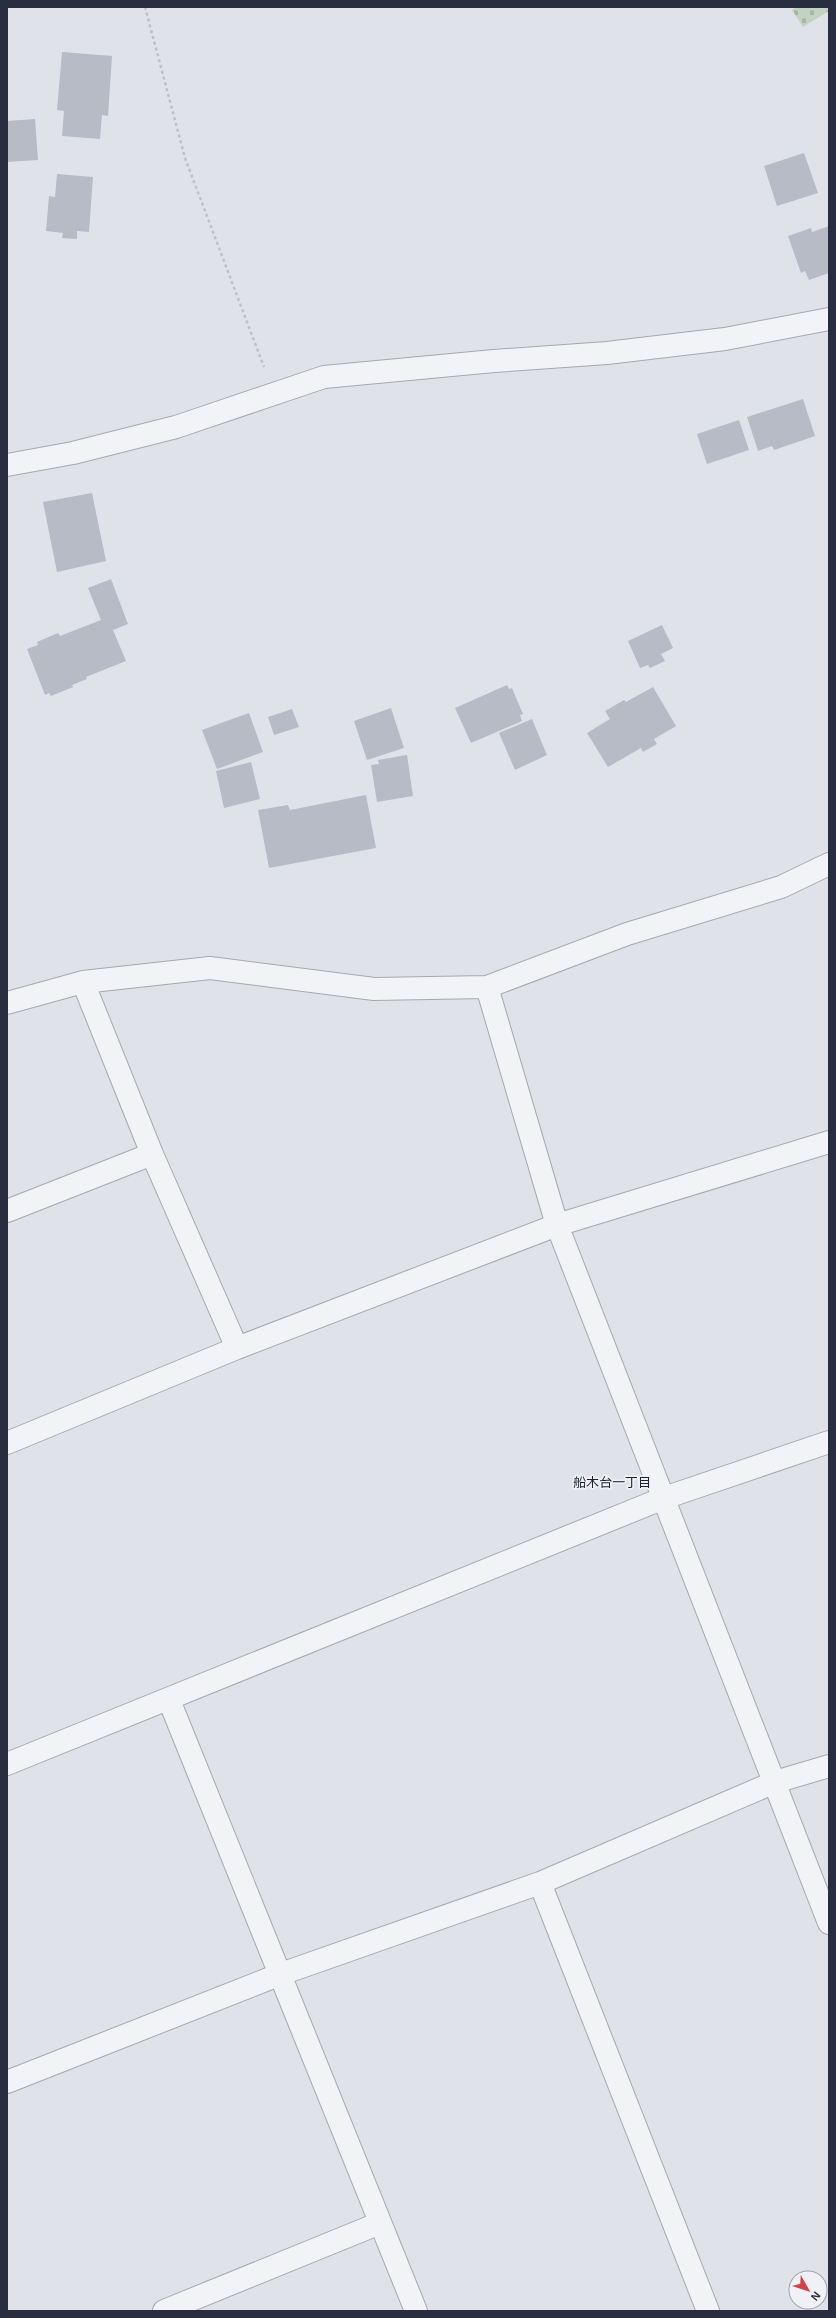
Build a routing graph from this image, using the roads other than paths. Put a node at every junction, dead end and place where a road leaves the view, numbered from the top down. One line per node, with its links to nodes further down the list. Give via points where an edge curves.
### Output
1 (829, 319): 2 (street, via 725,339 607,353 494,360 324,377 176,427 73,453)
2 (7, 465)
3 (829, 864): 5 (street, via 781,887 627,934)
4 (83, 982): 5 (street, via 210,968 374,989); 6 (street); 8 (street)
5 (487, 987): 10 (street)
6 (7, 1003)
7 (829, 1142): 10 (street)
8 (152, 1154): 9 (street); 11 (street)
9 (7, 1211)
10 (557, 1225): 11 (street); 14 (street)
11 (237, 1348): 13 (street)
12 (829, 1442): 14 (street)
13 (7, 1443)
14 (664, 1498): 15 (street); 18 (street)
15 (169, 1700): 16 (street); 21 (street)
16 (7, 1764)
17 (829, 1766): 18 (street)
18 (775, 1782): 19 (street); 20 (street)
19 (540, 1883): 21 (street); 26 (street)
20 (829, 1923)
21 (281, 1974): 22 (street); 23 (street)
22 (7, 2082)
23 (380, 2223): 24 (street); 25 (street)
24 (164, 2311)
25 (416, 2311)
26 (708, 2311)

